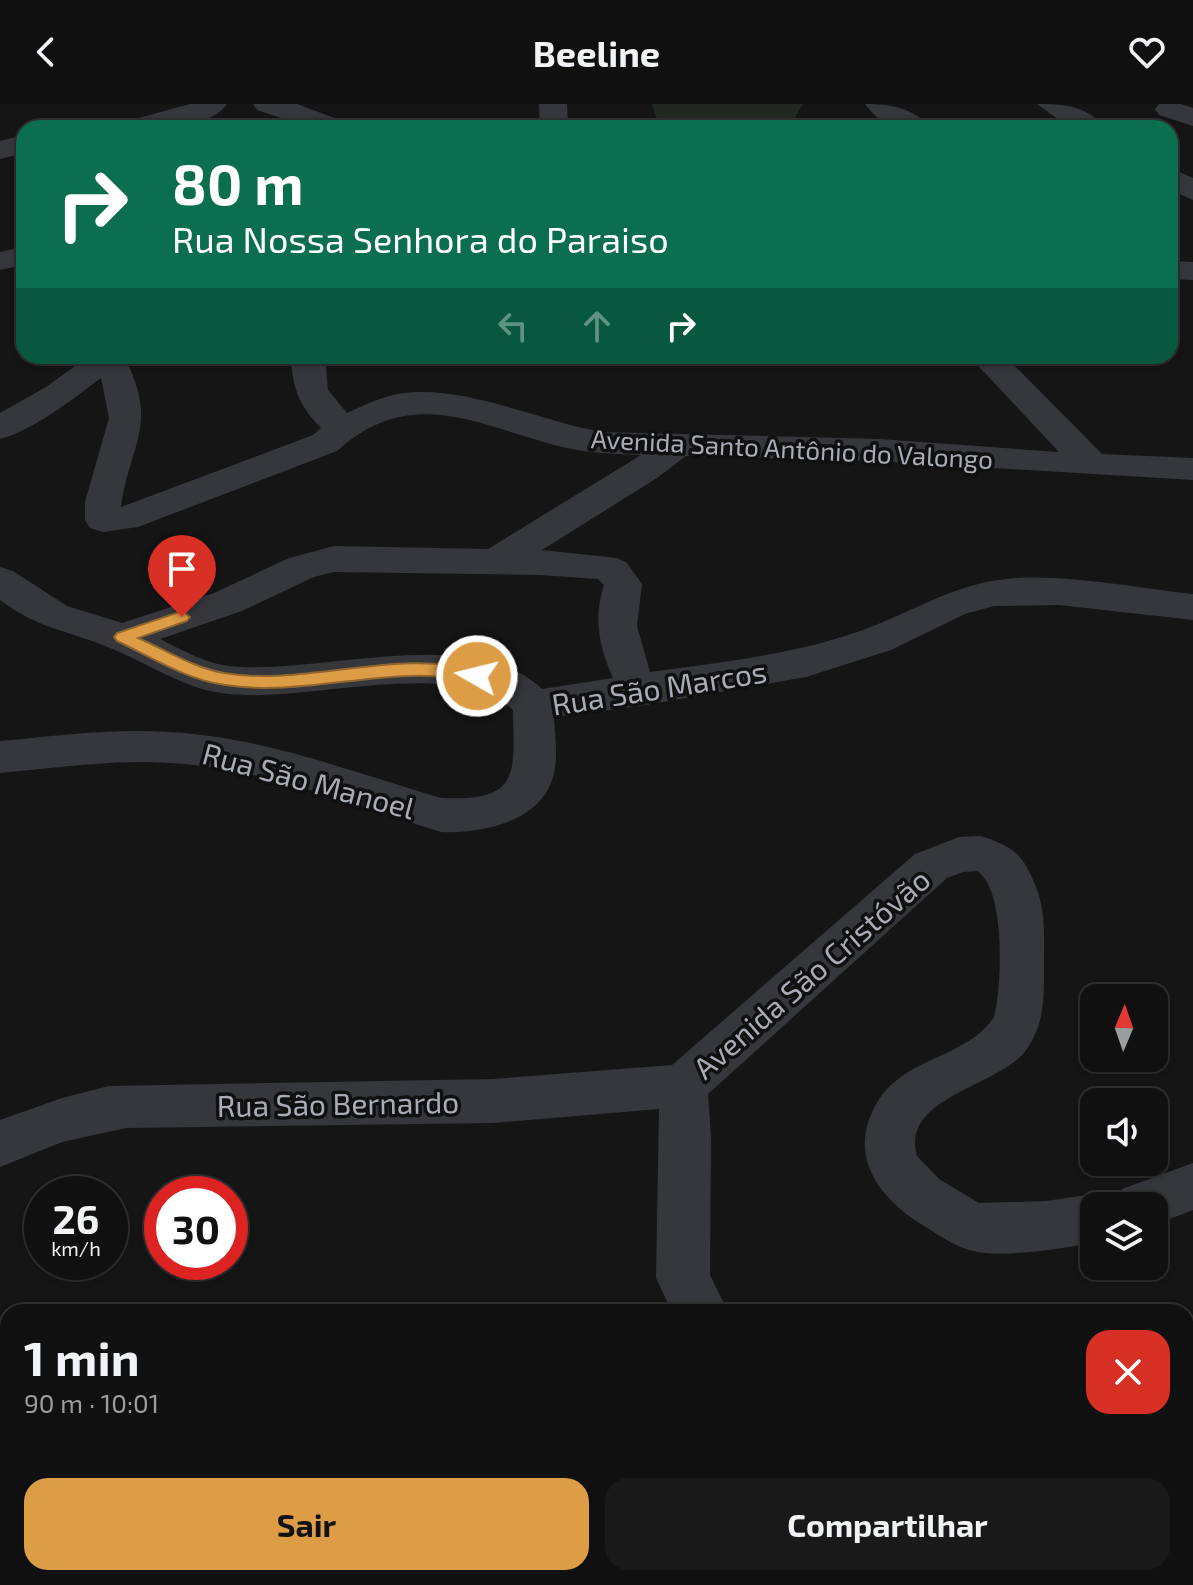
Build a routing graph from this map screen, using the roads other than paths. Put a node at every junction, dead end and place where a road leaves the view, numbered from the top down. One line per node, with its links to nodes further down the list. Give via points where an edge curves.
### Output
1 (213, 104): 5 (street)
2 (267, 104): 6 (street)
3 (879, 104): 7 (street)
4 (1051, 104): 8 (street)
5 (194, 120)
6 (317, 120)
7 (901, 120)
8 (1077, 120)
9 (99, 364): 13 (street)
10 (112, 364): 14 (street, Avenida Santo Antônio do Valongo, via 126,420 100,511 103,520 125,519 267,467 325,443)
11 (308, 364): 14 (street, via 313,401)
12 (994, 364): 16 (street)
13 (0, 428)
14 (342, 428): 15 (street, Avenida Santo Antônio do Valongo, via 398,404 422,402 492,413 602,443)
15 (679, 444): 16 (street, Avenida Santo Antônio do Valongo, via 880,450); 18 (street)
16 (1092, 465): 17 (street, Avenida Santo Antônio do Valongo)
17 (1193, 469)
18 (496, 561): 21 (street, via 334,559); 22 (street, via 604,567 618,575 623,584 616,606 617,635 625,667)
19 (0, 580): 21 (street, Rua São Marcos, via 23,599 70,622)
20 (1193, 607): 22 (street, Rua São Marcos, via 1059,592 994,593 806,663)
21 (123, 637): 23 (street, Rua São Marcos, via 226,680 296,681 399,668 456,671 497,680 526,695)
22 (640, 691): 23 (street, Rua São Marcos)
23 (533, 705): 24 (street, Rua São Manoel, via 530,785 497,808 463,817 195,749 113,747)
24 (0, 757)
25 (683, 1086): 26 (street, Rua São Bernardo, via 493,1101 126,1106 88,1111); 29 (street, Avenida São Cristóvão, via 931,866 974,851 995,857 1010,871 1019,908 1018,1019 993,1051 906,1100 894,1120 892,1163 913,1193 974,1227 1056,1227); 30 (street, Avenida São Cristóvão, via 683,1278)
26 (0, 1144)
27 (1193, 1186): 28 (street)
28 (1168, 1195)
29 (1080, 1221)
30 (697, 1304)

